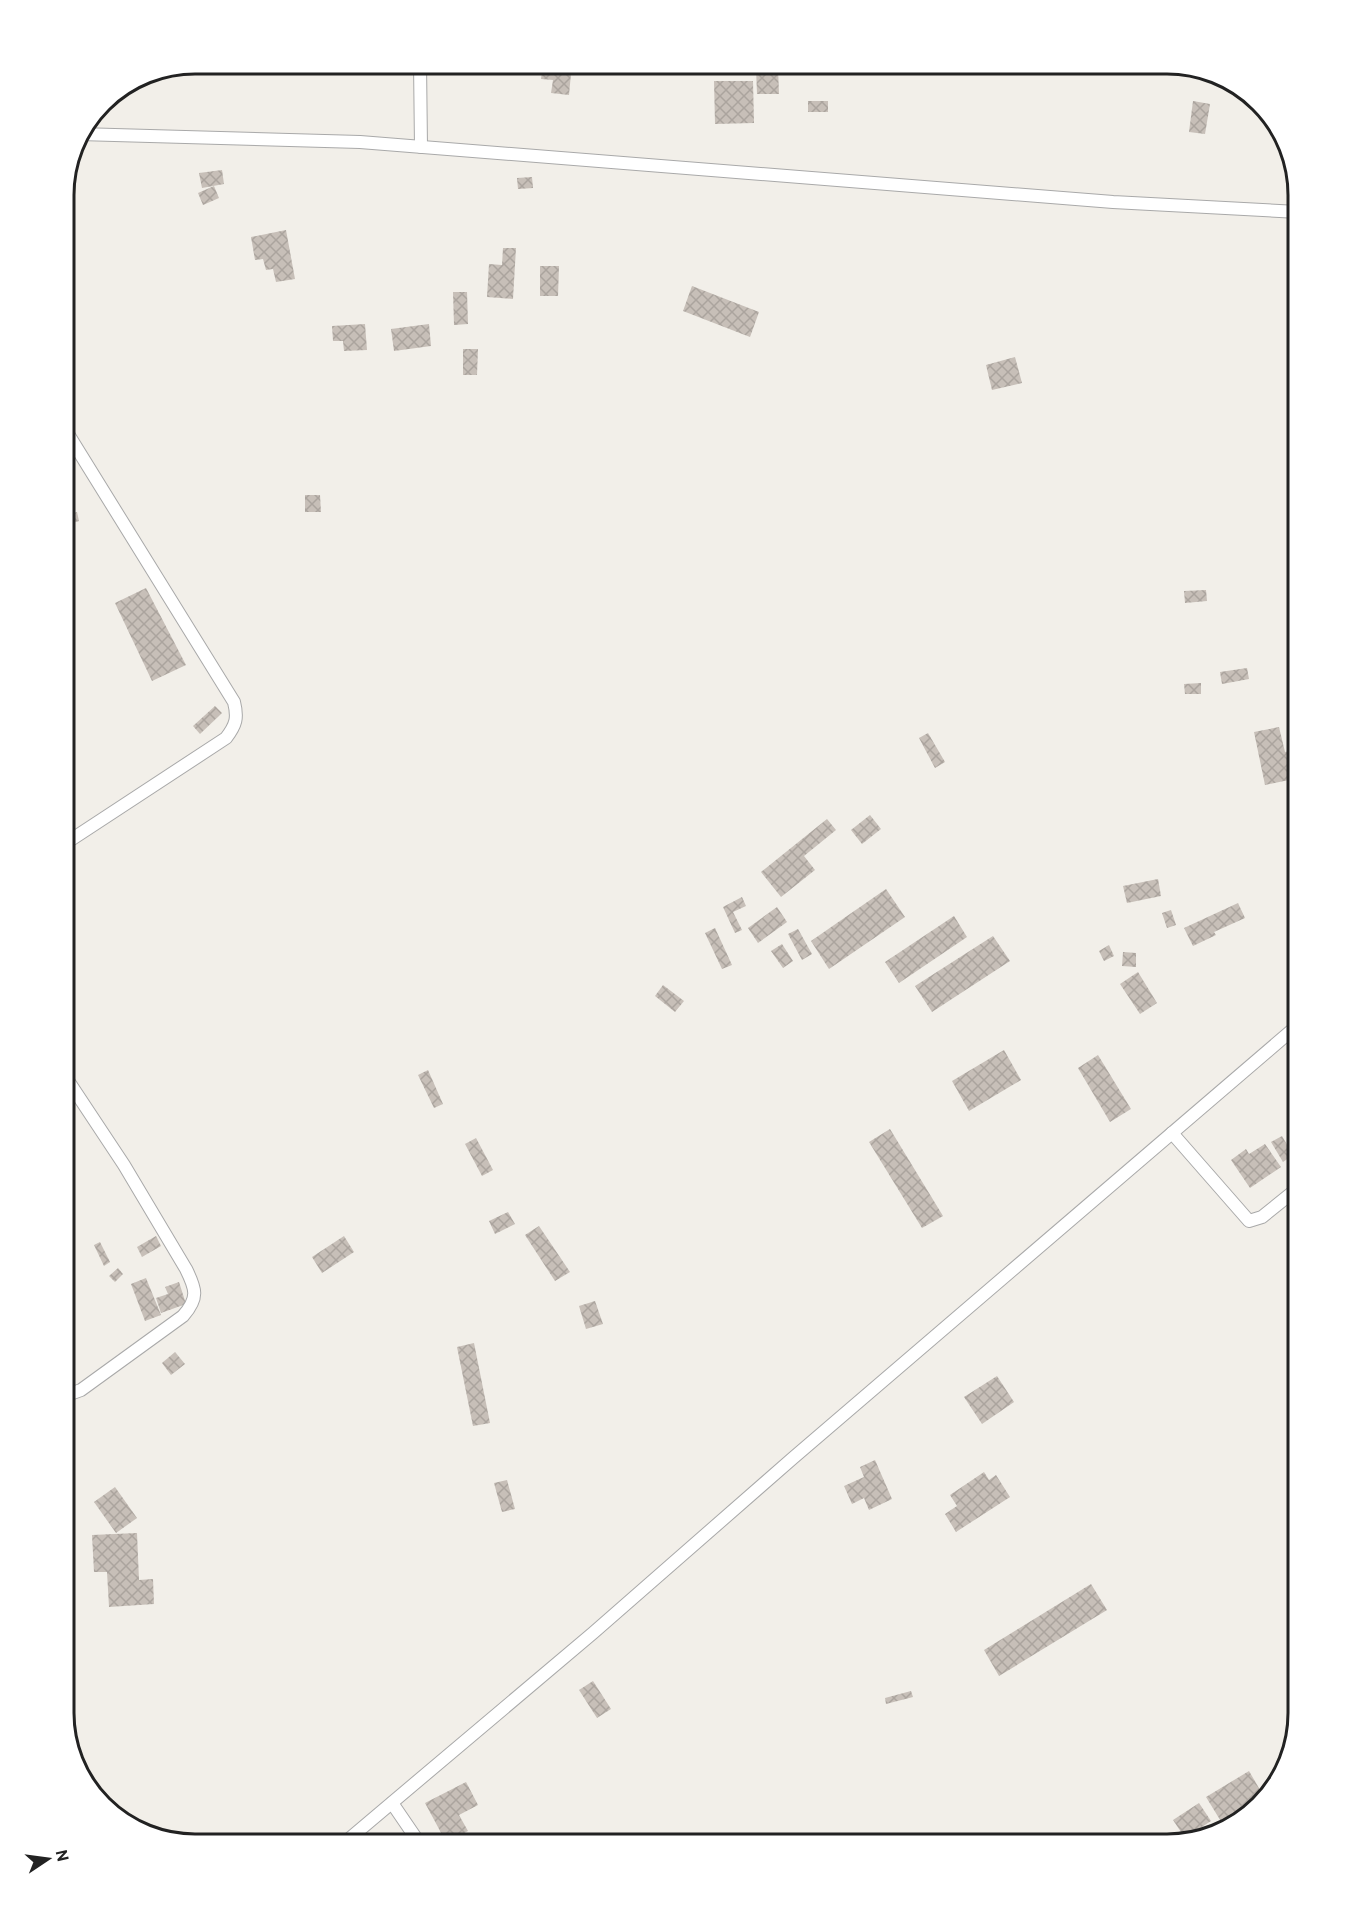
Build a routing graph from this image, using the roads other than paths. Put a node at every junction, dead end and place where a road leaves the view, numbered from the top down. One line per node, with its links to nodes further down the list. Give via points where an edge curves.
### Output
1 (420, 74): 3 (street)
2 (90, 134): 3 (street)
3 (421, 147): 4 (street, via 1113,202)
4 (1288, 211)
5 (74, 444): 6 (street, via 234,702 237,715 226,738)
6 (74, 837)
7 (1288, 1034): 9 (street)
8 (74, 1089): 11 (street, via 186,1269 195,1295 183,1316)
9 (1172, 1133): 10 (street, via 1249,1221 1262,1217); 12 (street)
10 (1288, 1196)
11 (74, 1393)
12 (392, 1803): 13 (street); 14 (street)
13 (356, 1833)
14 (413, 1833)

